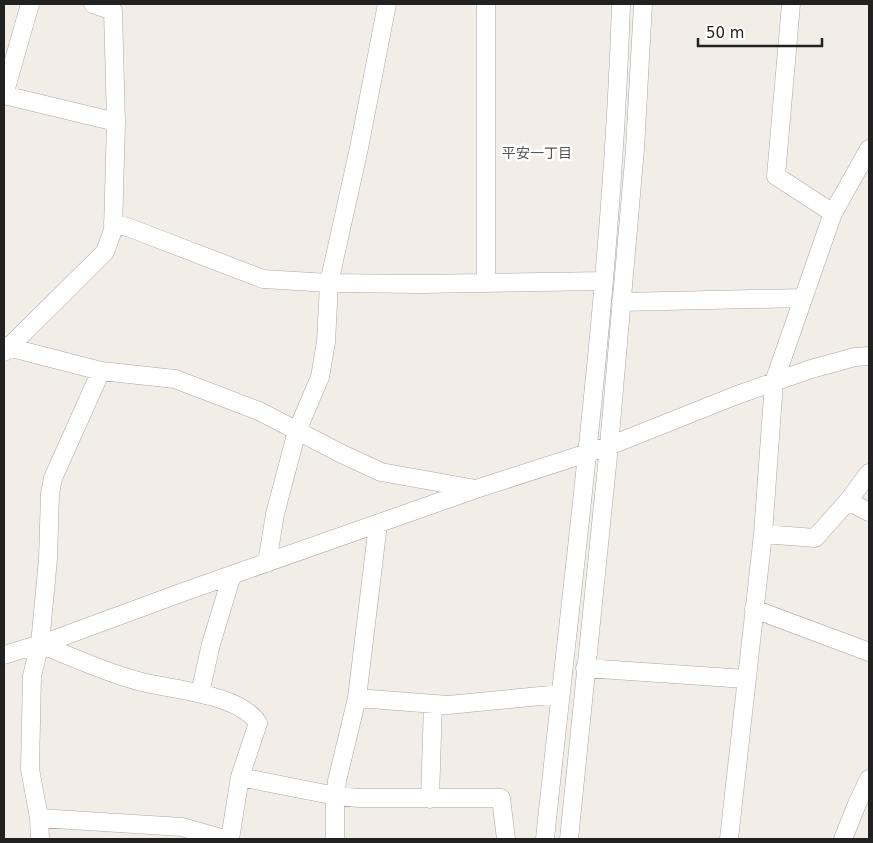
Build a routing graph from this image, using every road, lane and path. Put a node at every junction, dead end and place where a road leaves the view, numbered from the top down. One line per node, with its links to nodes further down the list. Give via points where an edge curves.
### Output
1 (30, 4): 8 (street)
2 (93, 4): 9 (street, via 113,11)
3 (387, 4): 14 (street)
4 (486, 4): 15 (street)
5 (621, 4): 13 (street)
6 (643, 4): 17 (street, via 635,149)
7 (791, 4): 11 (street, via 776,176)
8 (4, 95): 9 (street)
9 (116, 122): 12 (street)
10 (869, 149): 11 (street)
11 (833, 213): 16 (street)
12 (113, 223): 14 (street, via 263,279); 18 (street, via 105,252)
13 (603, 282): 15 (street); 24 (street)
14 (328, 283): 15 (street); 22 (street, via 326,342 320,377)
15 (486, 284)
16 (802, 298): 17 (street); 21 (street)
17 (621, 302): 23 (street)
18 (6, 349): 20 (street)
19 (869, 356): 21 (street, via 811,369)
20 (101, 371): 22 (street, via 175,379 260,411); 34 (street, via 53,478)
21 (774, 382): 23 (street); 30 (street)
22 (298, 431): 26 (street, via 381,472); 31 (street, via 275,514)
23 (609, 446): 24 (street); 37 (street)
24 (587, 453): 26 (street); 40 (street)
25 (869, 473): 27 (street)
26 (476, 489): 29 (street)
27 (848, 500): 28 (street); 30 (street, via 815,538)
28 (869, 512)
29 (378, 524): 31 (street); 41 (street)
30 (763, 534): 33 (street)
31 (267, 563): 32 (street)
32 (232, 575): 34 (street); 39 (street)
33 (754, 608): 35 (street); 38 (street)
34 (40, 644): 36 (street); 39 (street, via 138,681); 48 (street, via 32,676 30,769)
35 (869, 652)
36 (4, 655)
37 (585, 668): 38 (street); 55 (street)
38 (746, 679): 56 (street)
39 (200, 693): 43 (street, via 216,696 246,711 258,723)
40 (561, 694): 42 (street); 54 (street)
41 (357, 698): 42 (street); 45 (street)
42 (432, 704): 46 (street)
43 (240, 777): 45 (street); 51 (street)
44 (869, 779): 47 (street)
45 (336, 796): 46 (street); 52 (street)
46 (430, 799): 53 (street, via 501,798)
47 (863, 807): 57 (street)
48 (39, 818): 49 (street); 50 (street, via 182,827)
49 (40, 839)
50 (224, 839)
51 (230, 839)
52 (335, 839)
53 (506, 839)
54 (545, 839)
55 (569, 839)
56 (729, 839)
57 (843, 839)

